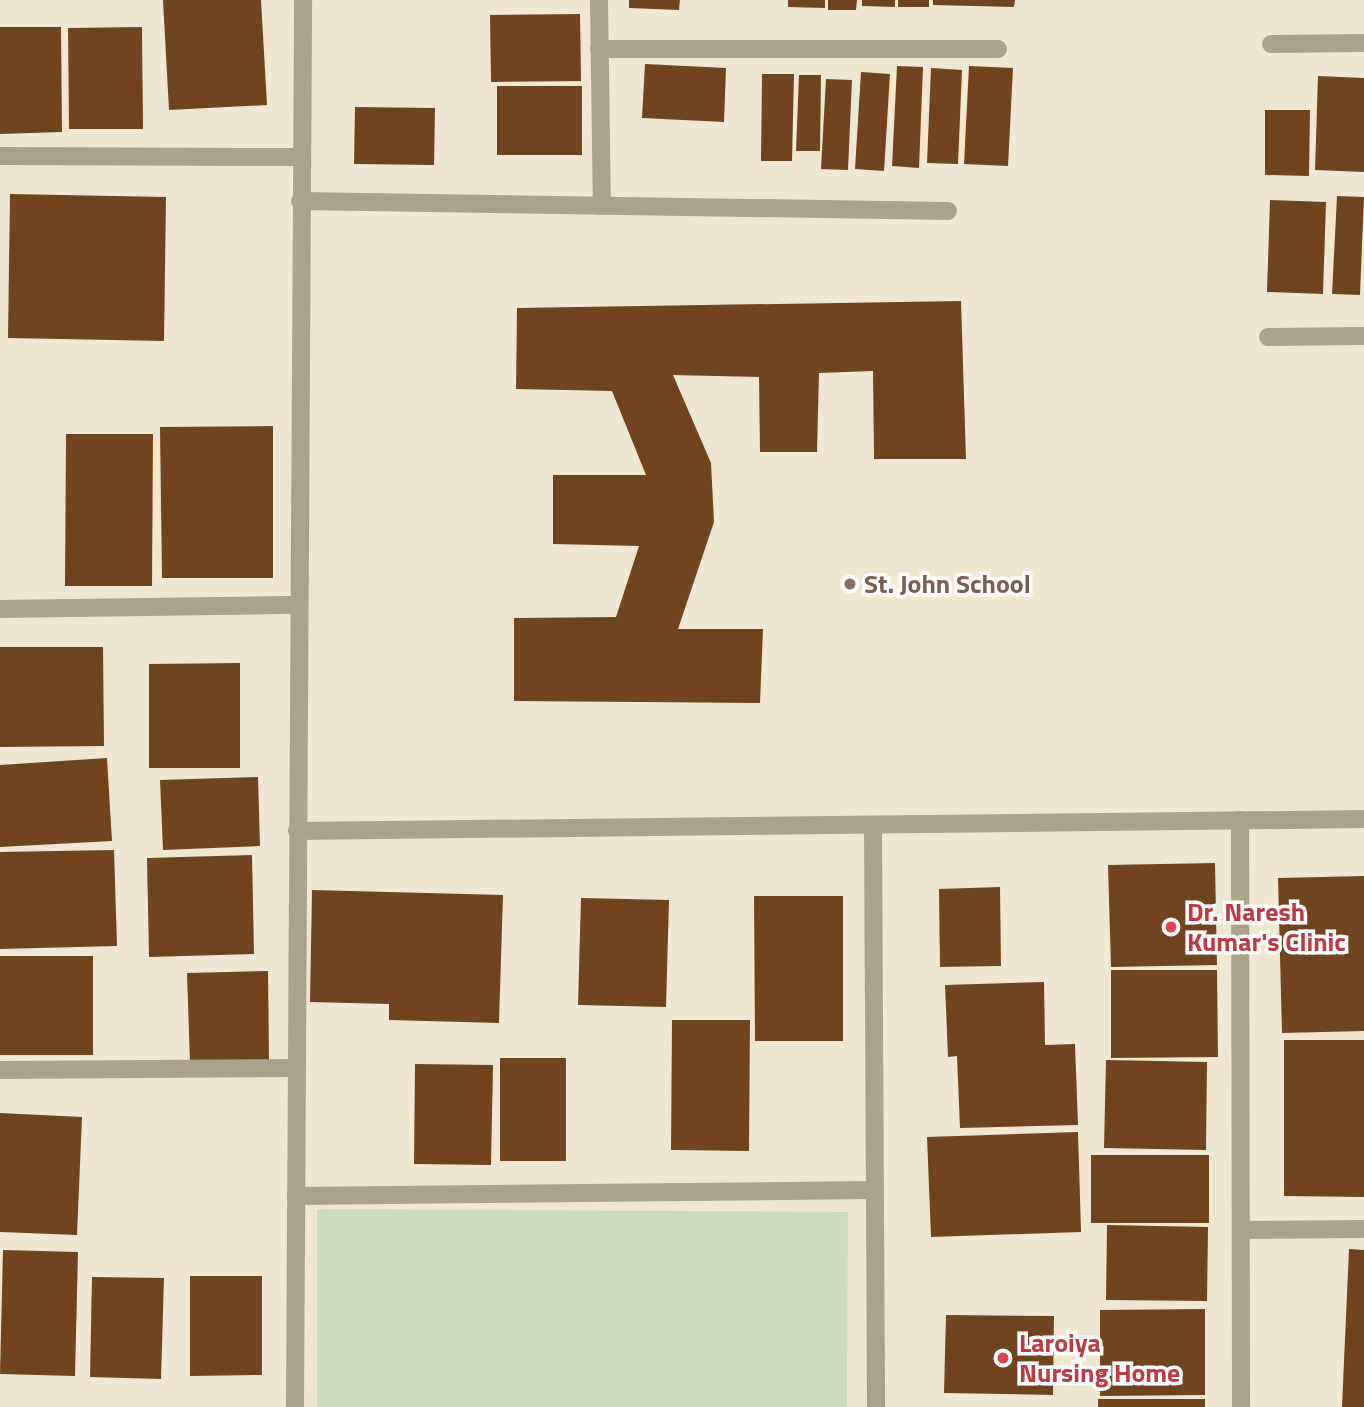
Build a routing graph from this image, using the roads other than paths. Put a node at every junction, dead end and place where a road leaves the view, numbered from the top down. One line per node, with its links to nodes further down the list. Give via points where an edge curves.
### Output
1 (303, 0): 8 (street)
2 (599, 0): 5 (street)
3 (1364, 43): 4 (street)
4 (1271, 44)
5 (599, 48): 6 (street); 10 (street)
6 (998, 49)
7 (0, 156): 8 (street)
8 (301, 157): 9 (street)
9 (300, 201): 10 (street); 14 (street)
10 (602, 206): 11 (street)
11 (948, 211)
12 (1364, 336): 13 (street)
13 (1268, 337)
14 (298, 605): 15 (street); 19 (street)
15 (0, 609)
16 (1364, 819): 17 (street)
17 (1240, 820): 18 (street); 25 (street)
18 (873, 825): 19 (street); 22 (street)
19 (297, 831): 20 (street)
20 (296, 1068): 21 (street); 23 (street)
21 (0, 1070)
22 (874, 1190): 23 (street); 27 (street)
23 (296, 1196): 26 (street)
24 (1364, 1229): 25 (street)
25 (1241, 1230): 28 (street)
26 (295, 1407)
27 (876, 1407)
28 (1241, 1407)

